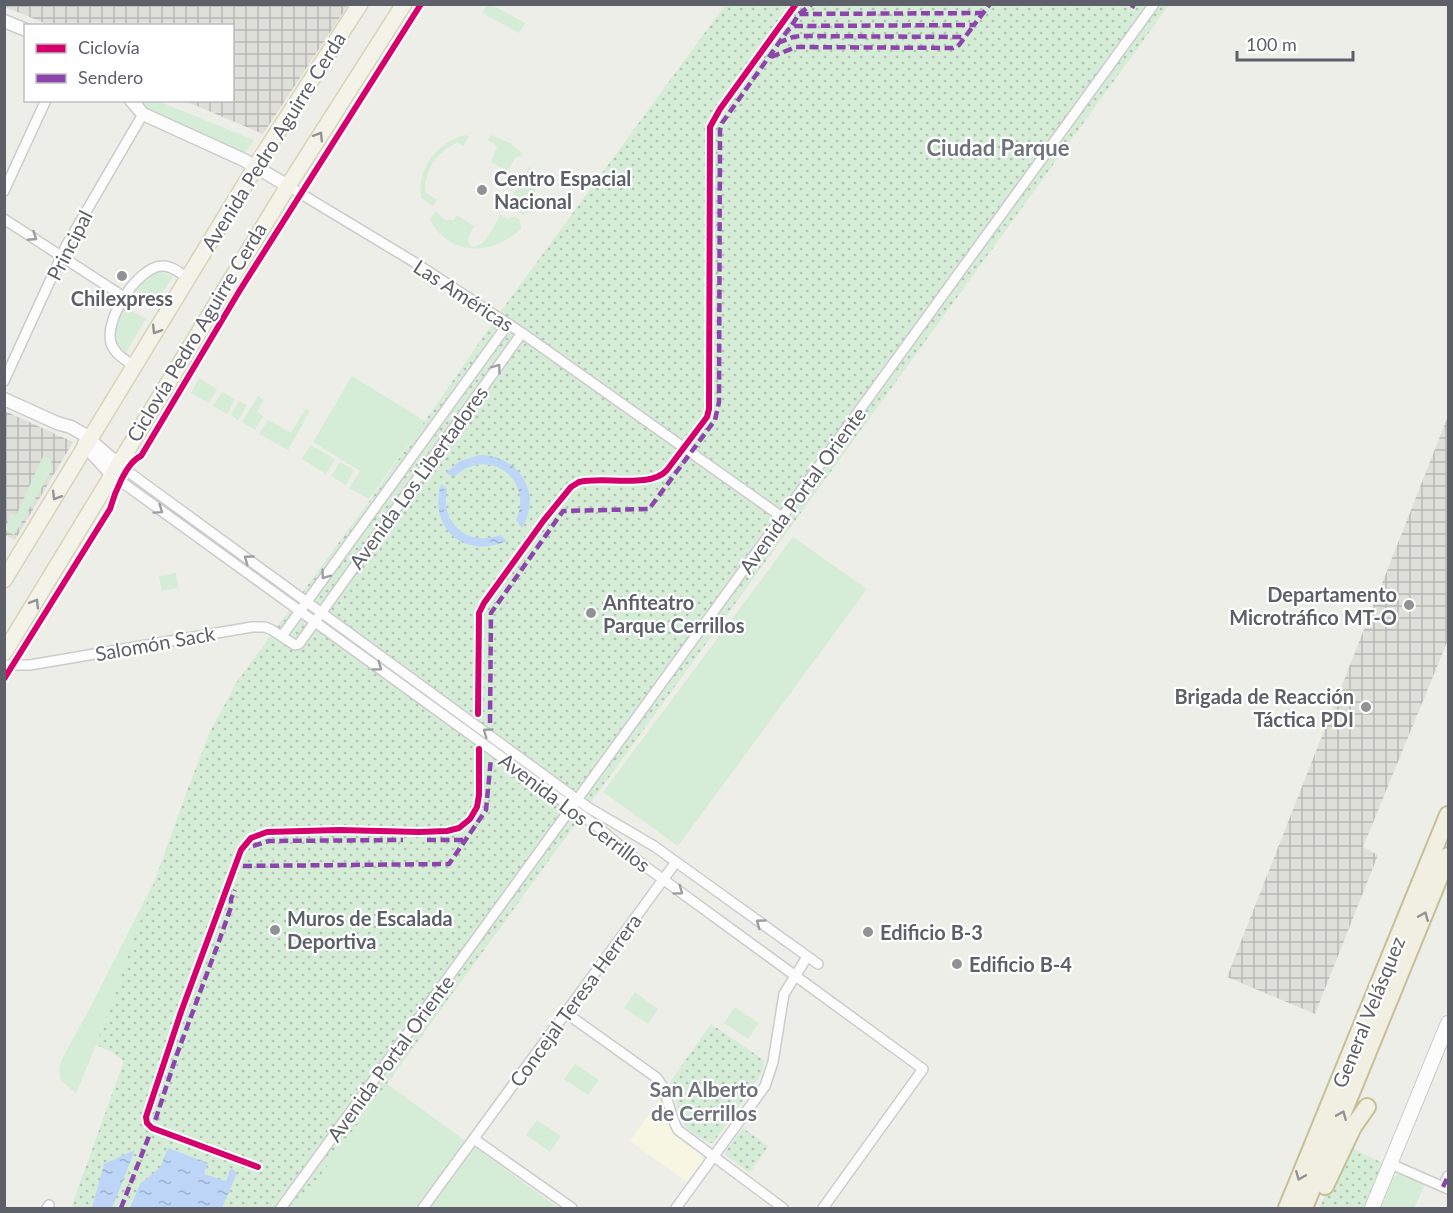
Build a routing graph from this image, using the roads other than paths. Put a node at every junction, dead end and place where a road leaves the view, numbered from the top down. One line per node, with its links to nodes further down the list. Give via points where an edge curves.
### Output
1 (360, 4): 9 (main road, Avenida Pedro Aguirre Cerda)
2 (404, 4): 10 (main road, Avenida Pedro Aguirre Cerda, one-way to 2)
3 (1154, 4): 23 (street, Avenida Portal Oriente)
4 (4, 21): 5 (street)
5 (24, 29)
6 (45, 102): 11 (street)
7 (133, 102): 8 (street, Las Américas)
8 (143, 114): 9 (street, Las Américas); 13 (street, Principal)
9 (256, 166): 10 (street, Las Américas); 14 (main road, Avenida Pedro Aguirre Cerda)
10 (288, 186): 16 (street, Las Américas); 22 (main road, Avenida Pedro Aguirre Cerda)
11 (4, 191)
12 (4, 219): 13 (street, one-way to 13)
13 (62, 256): 15 (street); 19 (street, Principal)
14 (188, 278): 15 (street, via 170,267 158,267); 18 (main road, Avenida Pedro Aguirre Cerda, one-way to 18)
15 (124, 297): 18 (street, via 113,322 111,340 117,354)
16 (508, 324): 17 (street, Las Américas); 25 (street, Avenida Los Libertadores, one-way to 25)
17 (522, 333): 23 (street, Las Américas); 27 (street, Avenida Los Libertadores, one-way to 17)
18 (134, 366): 21 (main road, Avenida Pedro Aguirre Cerda)
19 (4, 381)
20 (4, 399): 21 (street, Avenida Los Cerrillos, via 71,427)
21 (88, 443): 22 (street, Avenida Los Cerrillos); 24 (main road, Avenida Pedro Aguirre Cerda, one-way to 24)
22 (116, 470): 25 (street, Avenida Los Cerrillos, one-way to 22); 26 (street, Avenida Los Cerrillos, one-way to 26); 31 (main road, Avenida Pedro Aguirre Cerda, one-way to 22)
23 (782, 517): 33 (street, Avenida Portal Oriente)
24 (4, 580)
25 (306, 600): 26 (street, Avenida Los Libertadores); 27 (street, Avenida Los Cerrillos)
26 (299, 610): 28 (street, Avenida Los Cerrillos); 29 (street, Avenida Los Libertadores)
27 (322, 611): 28 (street, Avenida Los Libertadores); 33 (street, Avenida Los Cerrillos, one-way to 27)
28 (315, 621): 30 (street, Avenida Los Libertadores); 34 (street, Avenida Los Cerrillos, one-way to 34)
29 (282, 636): 30 (street, Salomón Sack); 32 (street, Salomón Sack, via 269,628 252,627 30,665)
30 (299, 644)
31 (4, 653)
32 (4, 665)
33 (578, 799): 34 (street, Avenida Portal Oriente); 37 (street, Avenida Los Cerrillos)
34 (572, 808): 38 (street, Avenida Los Cerrillos); 50 (street, Avenida Portal Oriente)
35 (1449, 815): 56 (highway, General Velásquez, one-way to 56)
36 (1449, 856): 57 (highway, General Velásquez, one-way to 36)
37 (676, 862): 38 (street, Concejal Teresa Herrera); 39 (street, Avenida Los Cerrillos, one-way to 37)
38 (663, 879): 41 (street, Avenida Los Cerrillos, one-way to 41); 42 (street, Concejal Teresa Herrera)
39 (807, 957): 40 (street, Avenida Los Cerrillos); 41 (street)
40 (818, 964)
41 (794, 975): 46 (street, via 781,1005 770,1076); 55 (street, Avenida Los Cerrillos, via 923,1069)
42 (566, 1013): 45 (street, Concejal Teresa Herrera); 46 (street, via 657,1078 678,1130)
43 (1449, 1023): 47 (main road)
44 (1367, 1107): 58 (highway, via 1353,1127)
45 (474, 1139): 51 (street, Concejal Teresa Herrera); 52 (street)
46 (713, 1157): 53 (street); 54 (street)
47 (1391, 1164): 49 (street); 59 (main road)
48 (1449, 1176): 49 (street)
49 (1446, 1188)
50 (281, 1209)
51 (423, 1209)
52 (572, 1209)
53 (676, 1209)
54 (783, 1209)
55 (824, 1209)
56 (1287, 1209)
57 (1304, 1209)
58 (1313, 1209)
59 (1371, 1209)

